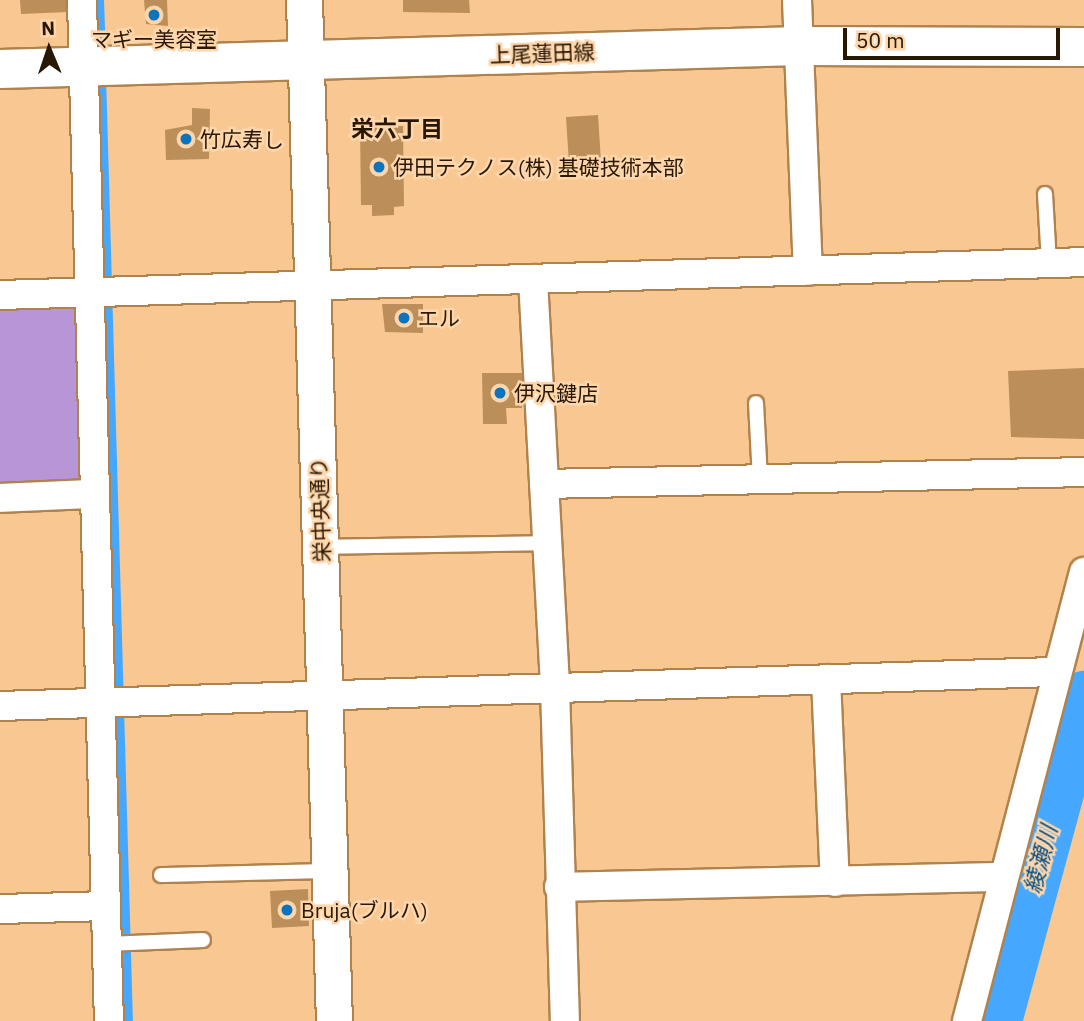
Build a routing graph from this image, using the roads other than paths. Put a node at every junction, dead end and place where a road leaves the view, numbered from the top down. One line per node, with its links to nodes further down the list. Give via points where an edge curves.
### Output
1 (82, 0): 7 (street)
2 (304, 0): 6 (street, 栄中央通り)
3 (797, 0): 4 (street)
4 (799, 46): 5 (main road, 上尾蓮田線); 6 (main road, 上尾蓮田線); 12 (street)
5 (1084, 47)
6 (306, 60): 7 (main road, 上尾蓮田線); 14 (street, 栄中央通り)
7 (83, 67): 8 (main road, 上尾蓮田線); 15 (street)
8 (0, 69)
9 (1045, 194): 11 (lane)
10 (1084, 262): 11 (street)
11 (1049, 263): 12 (street)
12 (808, 271): 13 (street)
13 (533, 279): 14 (street); 20 (street)
14 (314, 286): 15 (street); 24 (street, 栄中央通り)
15 (90, 292): 16 (street); 21 (street)
16 (0, 295)
17 (756, 403): 19 (lane)
18 (1084, 472): 19 (street)
19 (760, 479): 20 (street)
20 (544, 484): 23 (street)
21 (93, 494): 22 (street); 30 (street)
22 (0, 498)
23 (547, 543): 24 (lane); 28 (street)
24 (321, 547): 29 (street, 栄中央通り)
25 (1084, 572): 26 (street)
26 (1055, 672): 27 (street); 34 (street)
27 (826, 679): 28 (street); 35 (street)
28 (555, 687): 29 (street); 36 (street)
29 (326, 694): 30 (street); 32 (street, 栄中央通り)
30 (100, 703): 31 (street); 37 (street)
31 (0, 706)
32 (330, 871): 33 (lane); 42 (street, 栄中央通り)
33 (161, 875)
34 (1003, 877): 35 (street); 44 (street)
35 (835, 882): 36 (street)
36 (559, 887): 43 (street)
37 (106, 906): 38 (street); 40 (street)
38 (0, 909)
39 (202, 940): 40 (lane)
40 (107, 944): 41 (street)
41 (109, 1021)
42 (334, 1021)
43 (565, 1021)
44 (967, 1021)

